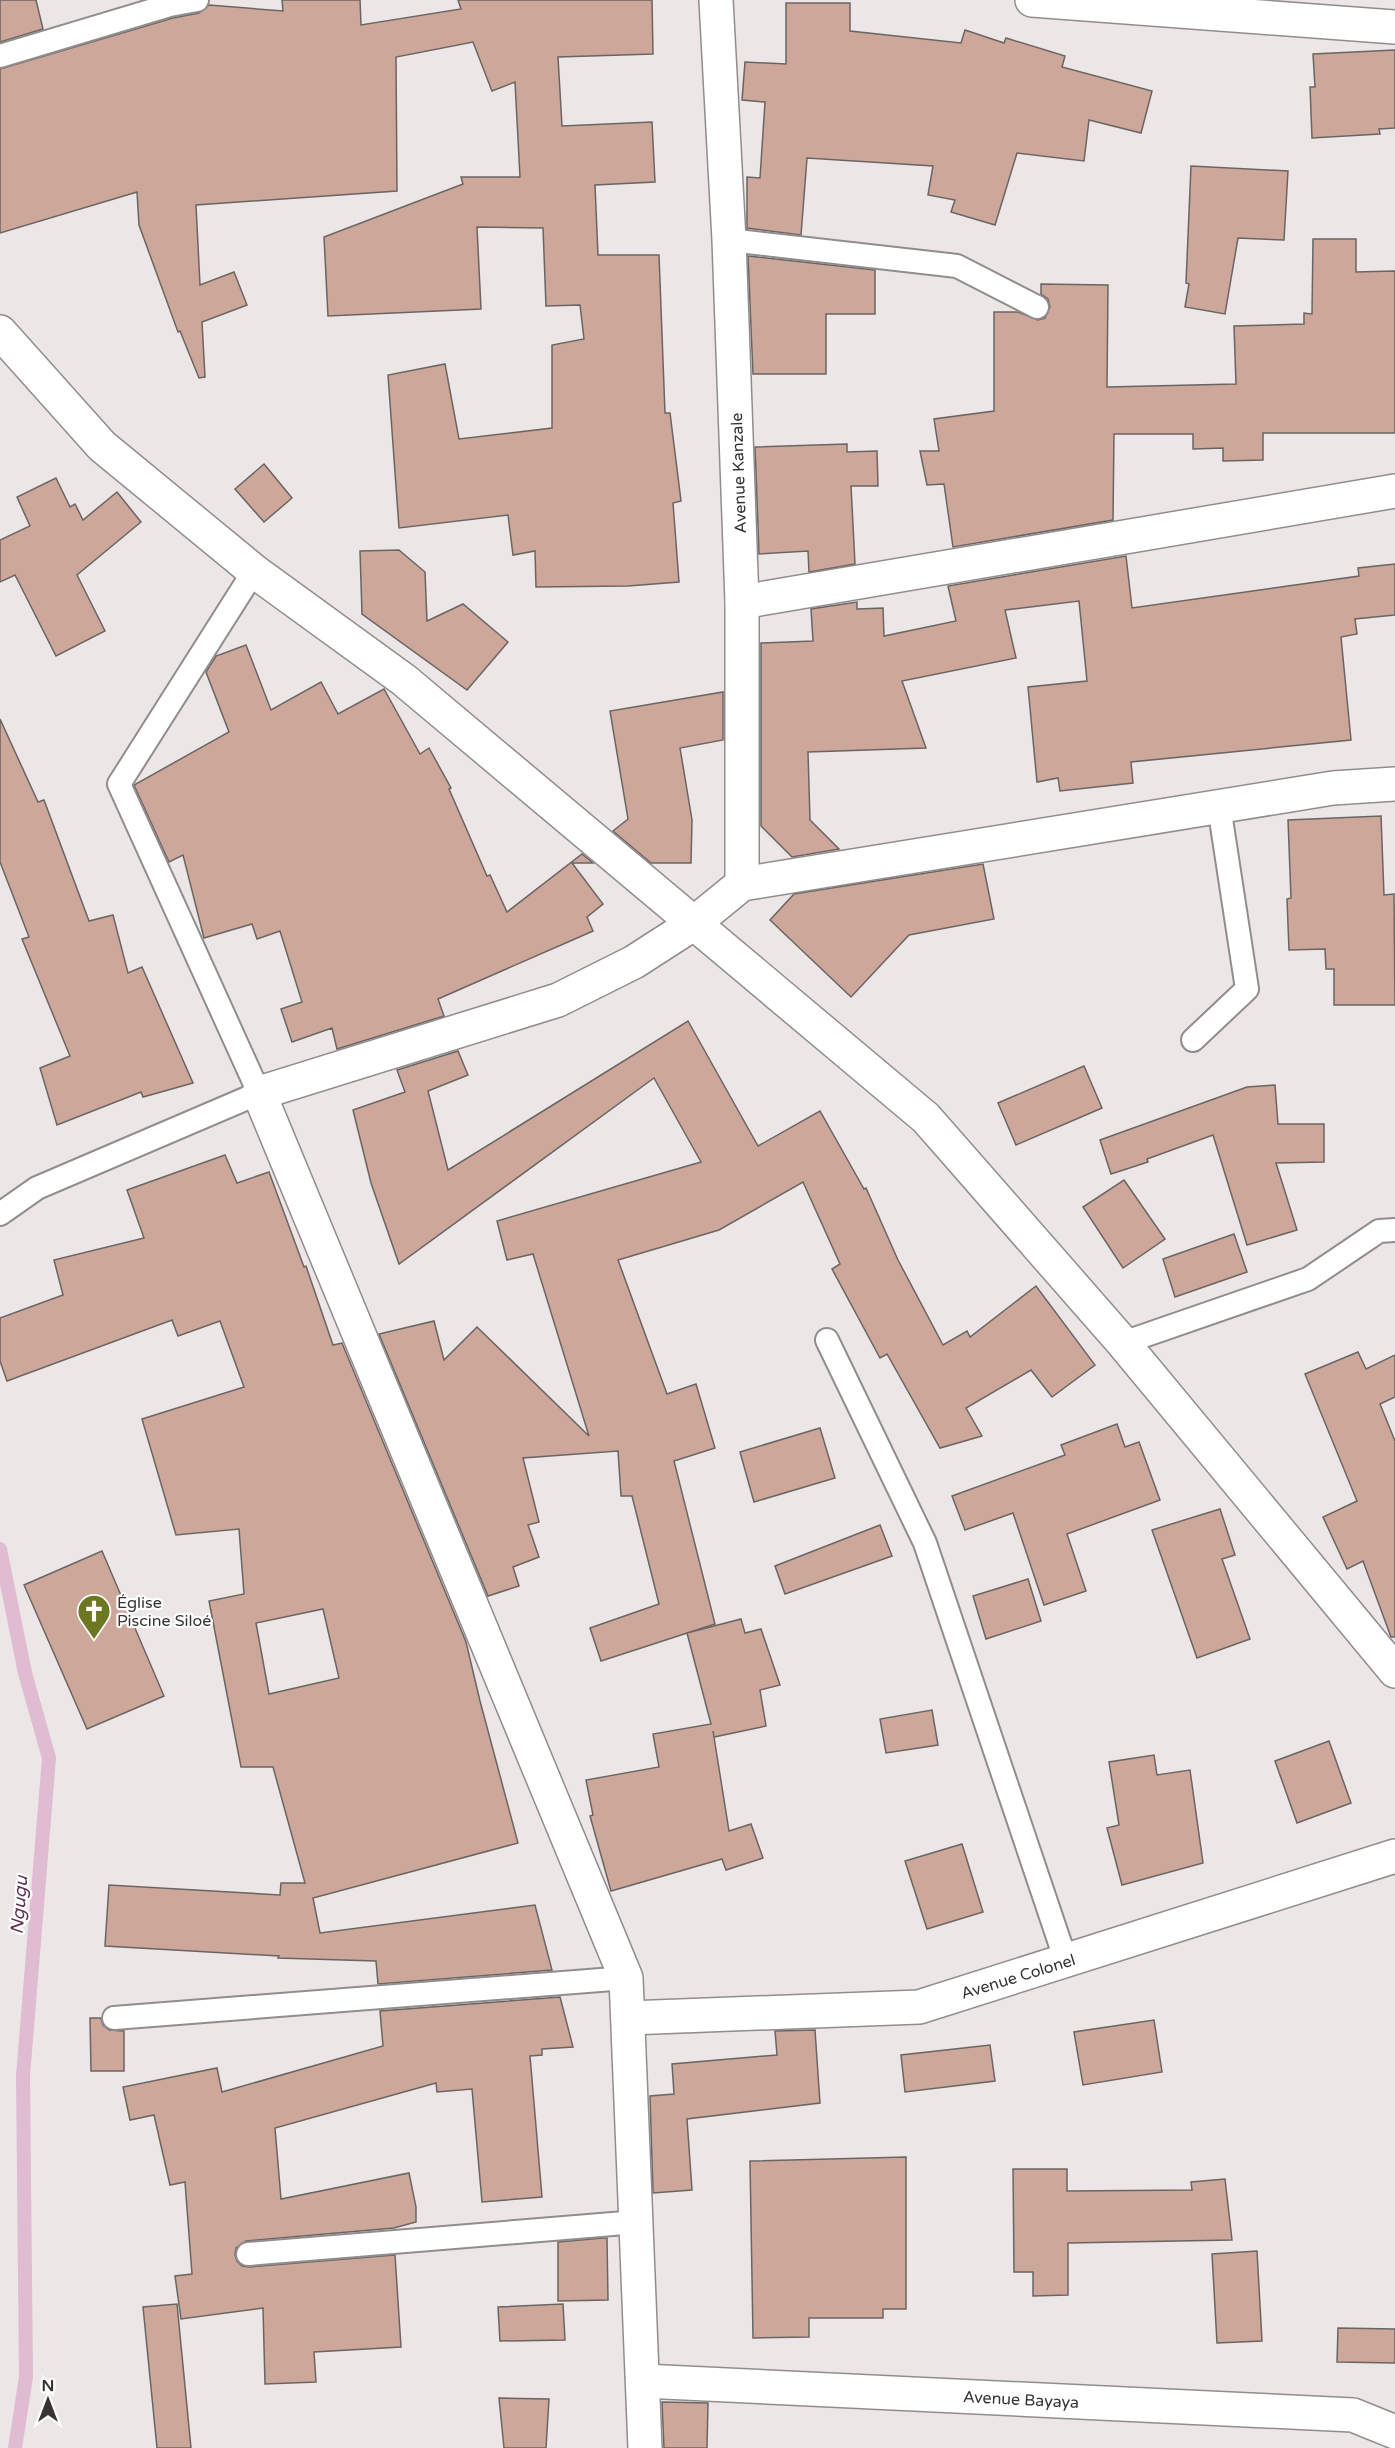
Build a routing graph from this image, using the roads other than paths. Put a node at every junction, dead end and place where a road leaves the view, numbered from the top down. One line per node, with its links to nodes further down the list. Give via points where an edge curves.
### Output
1 (197, 0): 5 (lane)
2 (716, 0): 6 (street, Avenue Kanzale)
3 (1032, 0): 4 (street)
4 (1395, 27)
5 (0, 56)
6 (729, 240): 7 (lane, via 957,266); 11 (street, Avenue Kanzale)
7 (1037, 307)
8 (0, 332): 10 (street, via 102,446)
9 (1395, 491): 11 (street)
10 (254, 571): 15 (street, via 404,680); 17 (lane, via 119,784)
11 (742, 602): 14 (street, Avenue Kanzale)
12 (1395, 784): 13 (street, via 1333,788)
13 (1219, 806): 14 (street); 16 (lane, via 1247,989)
14 (742, 884): 15 (street)
15 (693, 924): 17 (street, via 634,962 558,1000); 21 (street, via 926,1118)
16 (1193, 1040)
17 (259, 1093): 18 (lane, via 37,1188); 25 (street)
18 (0, 1214)
19 (1395, 1230): 21 (lane, via 1379,1231 1308,1279)
20 (827, 1340): 24 (lane, via 925,1543)
21 (1123, 1343): 22 (street)
22 (1395, 1671)
23 (1395, 1856): 24 (street, Avenue Colonel)
24 (1066, 1961): 27 (street, Avenue Colonel, via 919,2007)
25 (626, 1978): 26 (lane); 27 (street)
26 (114, 2018)
27 (628, 2018): 28 (street)
28 (637, 2222): 29 (lane); 30 (street)
29 (248, 2254)
30 (643, 2381): 31 (street, Avenue Bayaya, via 1353,2415); 32 (street)
31 (1395, 2432)
32 (645, 2448)

